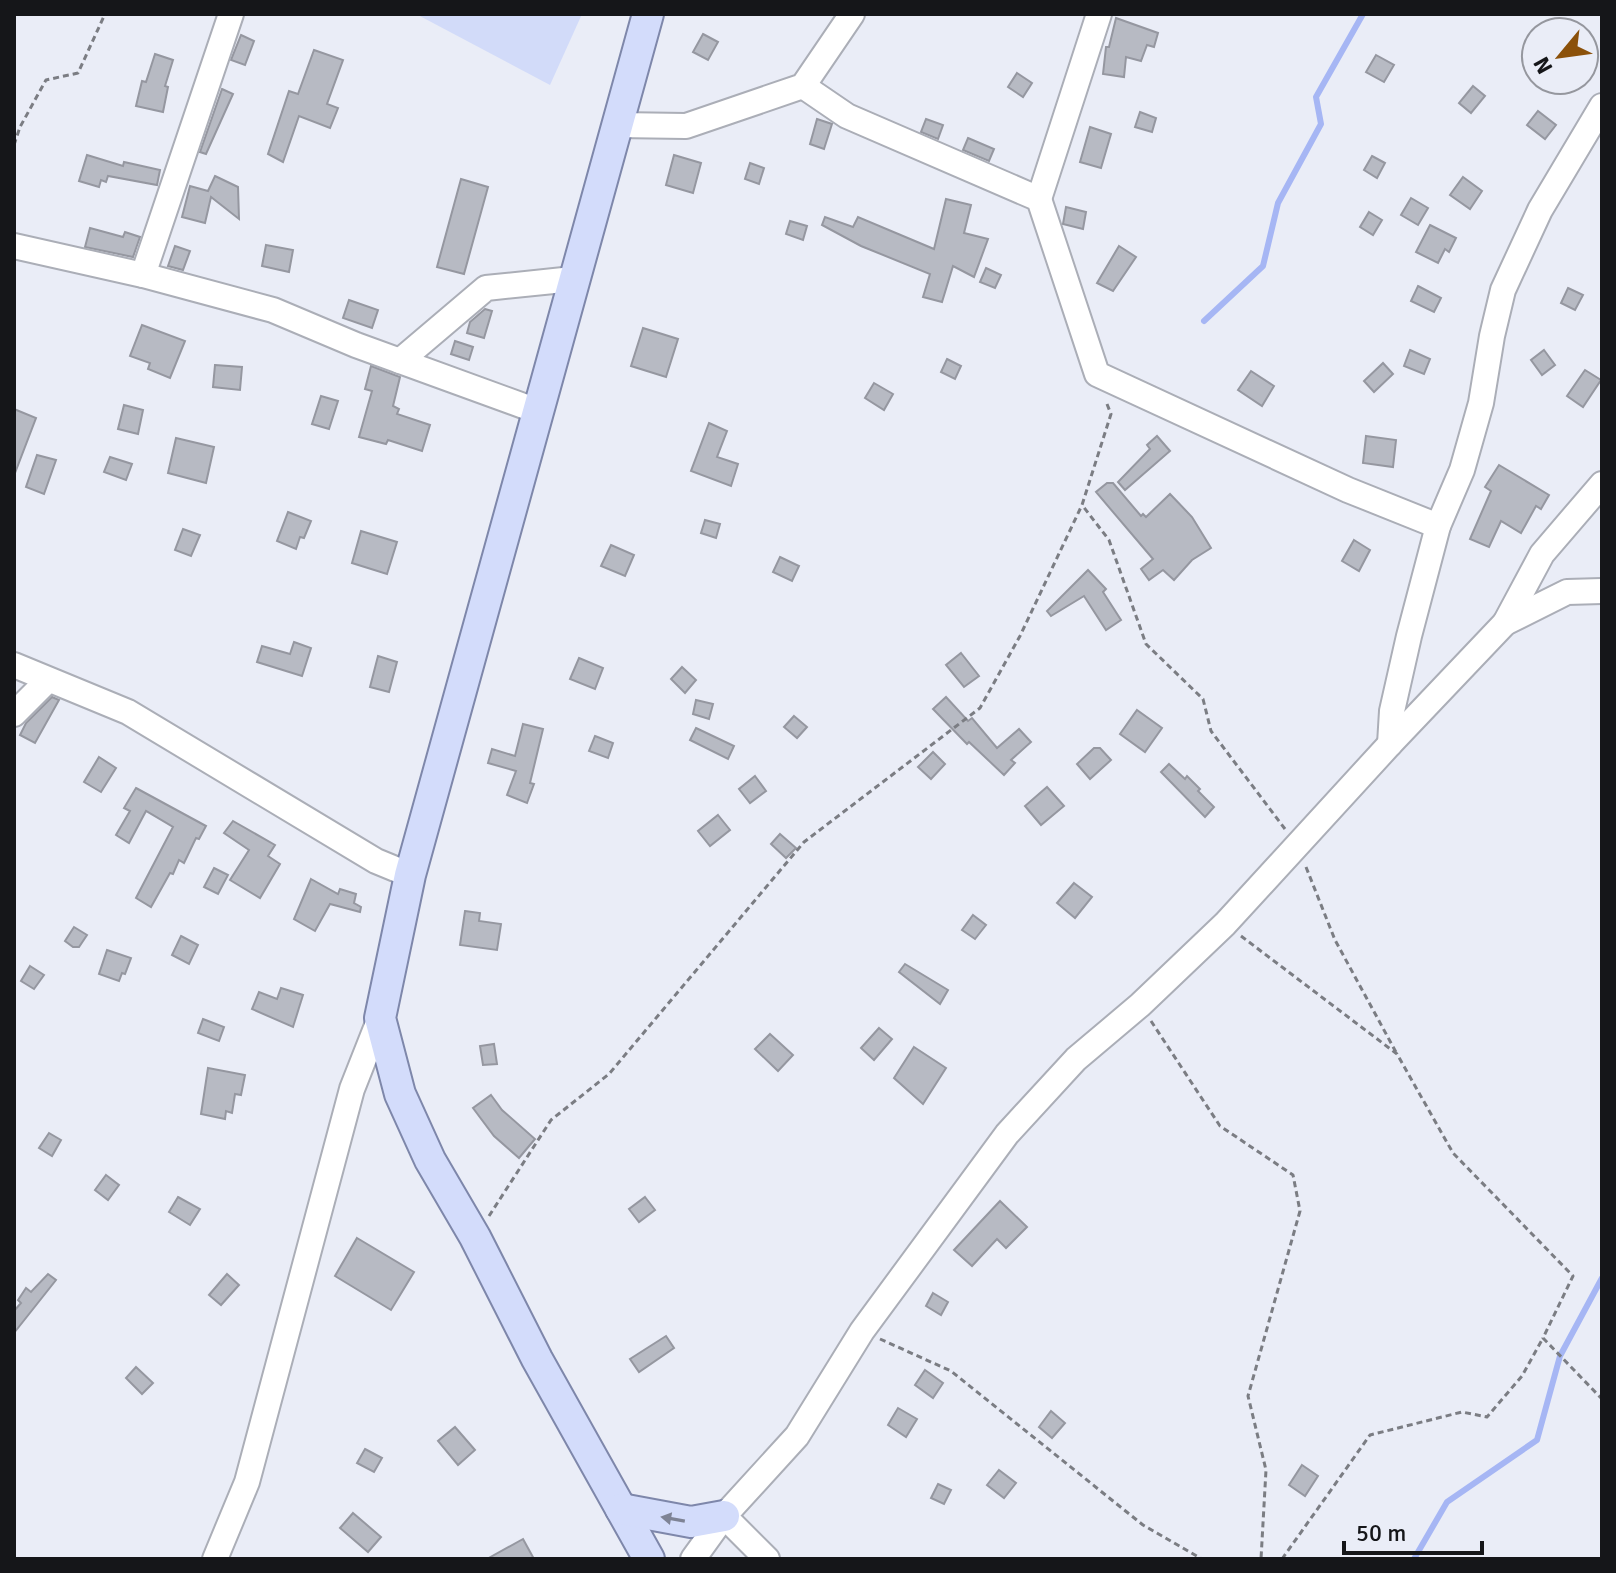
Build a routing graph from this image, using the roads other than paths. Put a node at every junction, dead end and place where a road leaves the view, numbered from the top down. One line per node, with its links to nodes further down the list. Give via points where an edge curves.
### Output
1 (231, 14): 10 (street)
2 (648, 14): 7 (main road)
3 (852, 14): 5 (street)
4 (1099, 14): 8 (street)
5 (803, 86): 7 (street, via 686,126); 8 (street, via 847,116)
6 (1602, 106): 15 (street, via 1540,210 1503,290 1481,403 1462,470)
7 (617, 125): 11 (main road)
8 (1039, 199): 15 (street, via 1097,374)
9 (14, 246): 10 (street)
10 (143, 275): 12 (street, via 273,310)
11 (573, 279): 12 (street, via 486,288); 13 (main road)
12 (400, 361): 13 (street)
13 (540, 412): 22 (main road)
14 (1602, 484): 17 (street, via 1542,554)
15 (1438, 526): 21 (street, via 1392,711)
16 (1602, 591): 17 (street, via 1567,592)
17 (1505, 623): 21 (street)
18 (14, 665): 19 (street)
19 (48, 680): 20 (street); 22 (street, via 128,712 376,861)
20 (14, 714)
21 (1390, 744): 25 (street, via 1225,924 1076,1059 1007,1134 862,1331 797,1436)
22 (410, 875): 23 (main road)
23 (380, 1018): 24 (main road, via 400,1094 430,1160); 26 (street, via 352,1089 247,1482)
24 (621, 1509): 25 (main road, one-way to 24, via 691,1522); 27 (main road)
25 (724, 1516): 28 (street); 29 (street)
26 (215, 1559)
27 (649, 1559)
28 (693, 1559)
29 (767, 1559)

